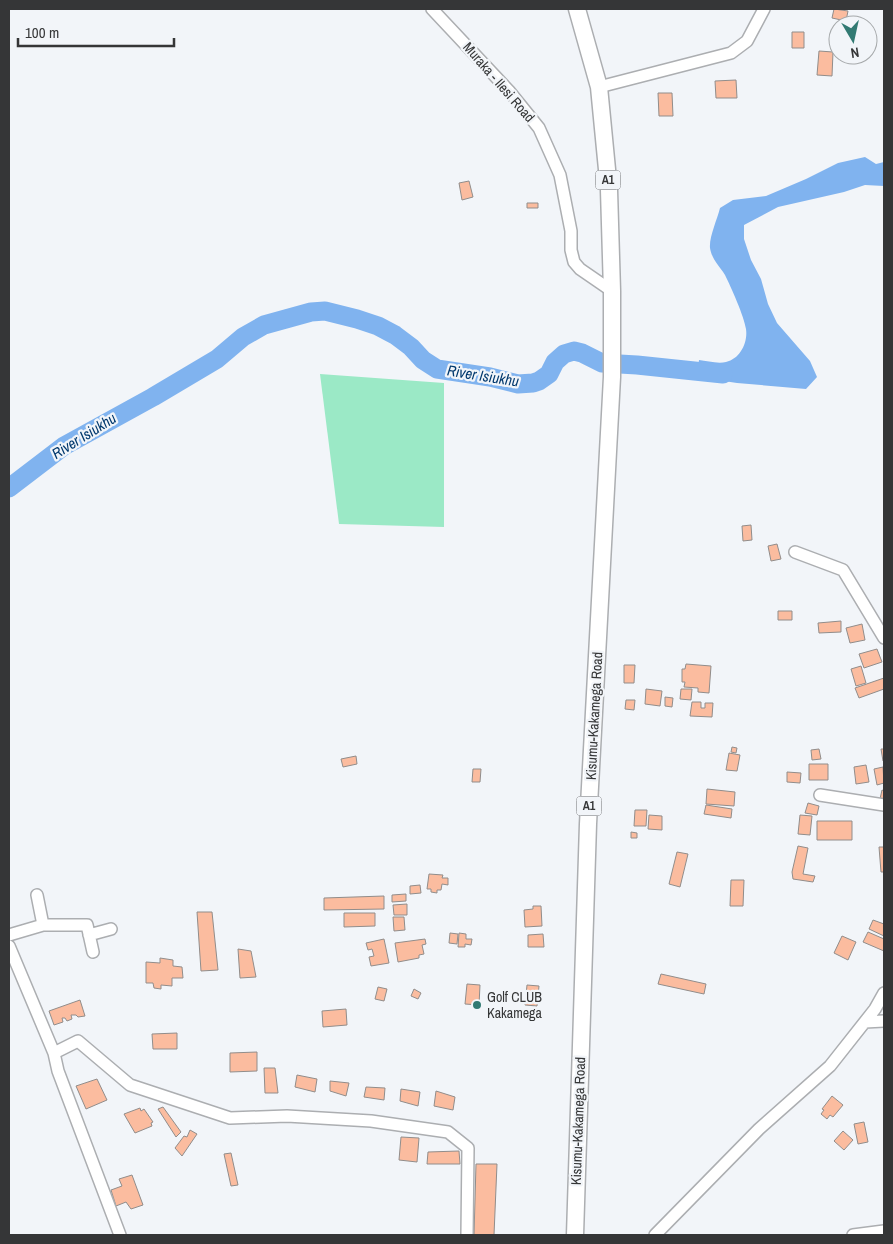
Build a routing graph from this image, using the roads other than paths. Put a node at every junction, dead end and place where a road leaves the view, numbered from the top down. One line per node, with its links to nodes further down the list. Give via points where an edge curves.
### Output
1 (432, 9): 5 (street, Muraka - Ilesi Road, via 539,128 560,175 574,262)
2 (577, 9): 4 (highway, A1)
3 (764, 9): 4 (street, via 747,41 731,53)
4 (599, 87): 5 (highway, A1, via 609,190)
5 (612, 291): 24 (highway, Kisumu-Kakamega Road / A1, via 612,376 588,824)
6 (796, 552): 7 (street, via 843,570)
7 (884, 638)
8 (820, 795): 9 (street)
9 (884, 805)
10 (37, 896): 11 (street)
11 (43, 925): 13 (street, via 87,926); 14 (street)
12 (111, 928): 13 (street)
13 (89, 934): 16 (street)
14 (9, 935)
15 (9, 946): 20 (street)
16 (93, 952)
17 (883, 997): 19 (street)
18 (884, 1021): 19 (street)
19 (865, 1022): 25 (street, via 830,1066 759,1129)
20 (54, 1053): 22 (street); 23 (street, via 78,1041 130,1085 230,1118 287,1116 371,1121 448,1132 468,1148)
21 (884, 1231): 26 (street)
22 (120, 1235)
23 (467, 1235)
24 (575, 1235)
25 (656, 1235)
26 (853, 1235)

